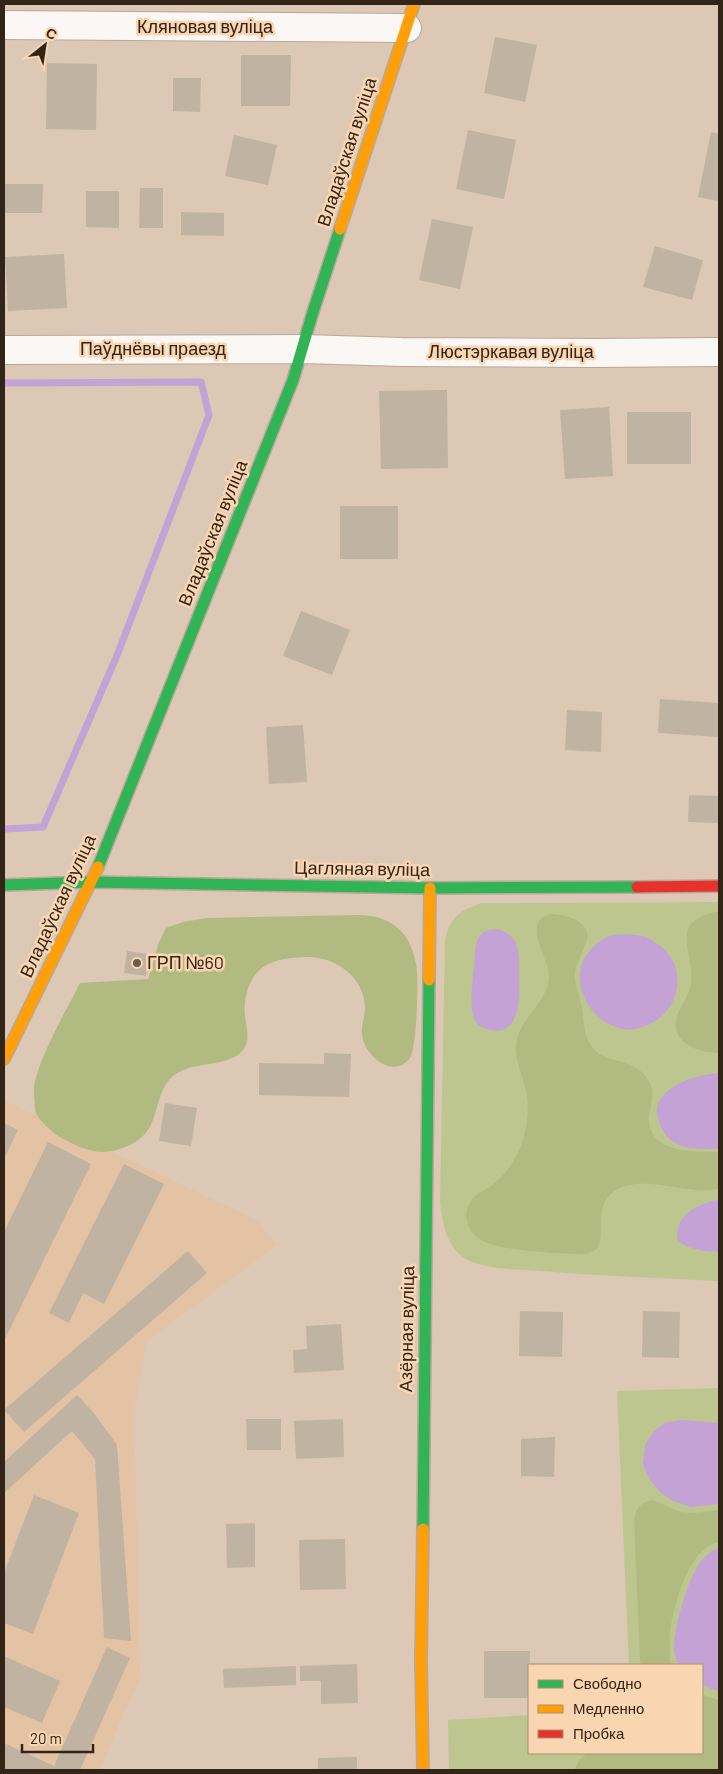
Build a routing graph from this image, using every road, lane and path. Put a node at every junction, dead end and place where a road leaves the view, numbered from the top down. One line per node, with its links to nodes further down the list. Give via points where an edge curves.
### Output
1 (410, 16): 2 (street, Кляновая вуліца); 3 (street, Владаўская вуліца)
2 (4, 25)
3 (303, 349): 4 (street, Паўднёвы праезд); 5 (street, Люстэркавая вуліца); 6 (street, Владаўская вуліца)
4 (4, 350)
5 (719, 352)
6 (91, 882): 7 (street, Цагляная вуліца); 9 (street, Цагляная вуліца); 10 (street, Владаўская вуліца)
7 (4, 885)
8 (719, 886): 9 (street, Цагляная вуліца)
9 (430, 888): 11 (street, Азёрная вуліца, via 421,1660)
10 (4, 1059)
11 (423, 1770)

